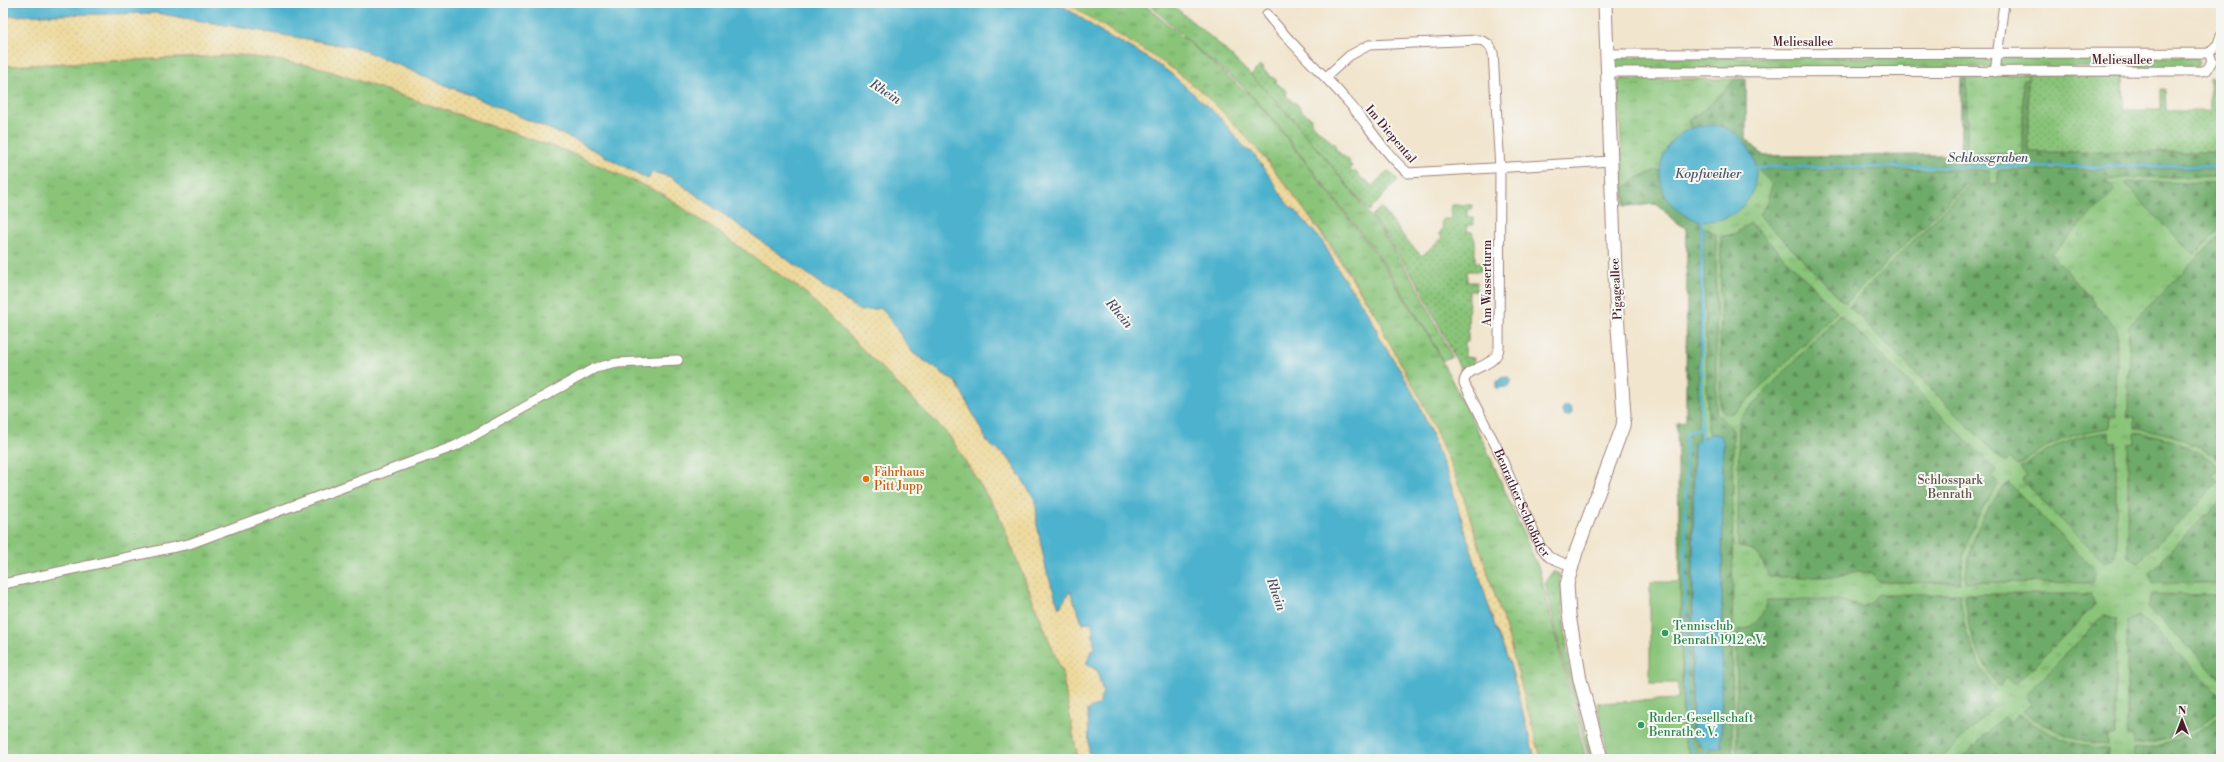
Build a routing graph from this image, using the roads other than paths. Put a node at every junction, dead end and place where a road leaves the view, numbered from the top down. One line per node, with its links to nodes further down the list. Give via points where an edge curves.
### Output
1 (1605, 3): 6 (street, Pigageallee)
2 (2004, 3): 7 (street)
3 (1267, 14): 10 (street, Im Diepental)
4 (2221, 35): 5 (street, via 2218,44)
5 (2209, 52): 7 (street, Meliesallee); 9 (street, Meliesallee, via 2212,56 2211,63 2207,70 2201,71)
6 (1607, 54): 7 (street, Meliesallee); 8 (street, Pigageallee)
7 (1998, 54): 9 (street)
8 (1608, 72): 9 (street, Meliesallee); 11 (street, Pigageallee)
9 (1995, 72)
10 (1326, 77): 12 (street, Im Diepental, via 1408,173); 12 (street, via 1349,56 1369,45 1479,40 1487,42 1493,53)
11 (1610, 161): 12 (street, Im Diepental); 15 (street, Pigageallee, via 1624,416 1623,426)
12 (1500, 169): 14 (street, Am Wasserturm, via 1498,355)
13 (678, 360): 16 (street, via 595,368 455,446 189,544)
14 (1465, 378): 15 (street, Benrather Schloßufer, via 1466,388 1496,446 1540,546 1549,557)
15 (1571, 566): 17 (street, via 1567,584 1570,621 1580,680)
16 (3, 584)
17 (1601, 759)

